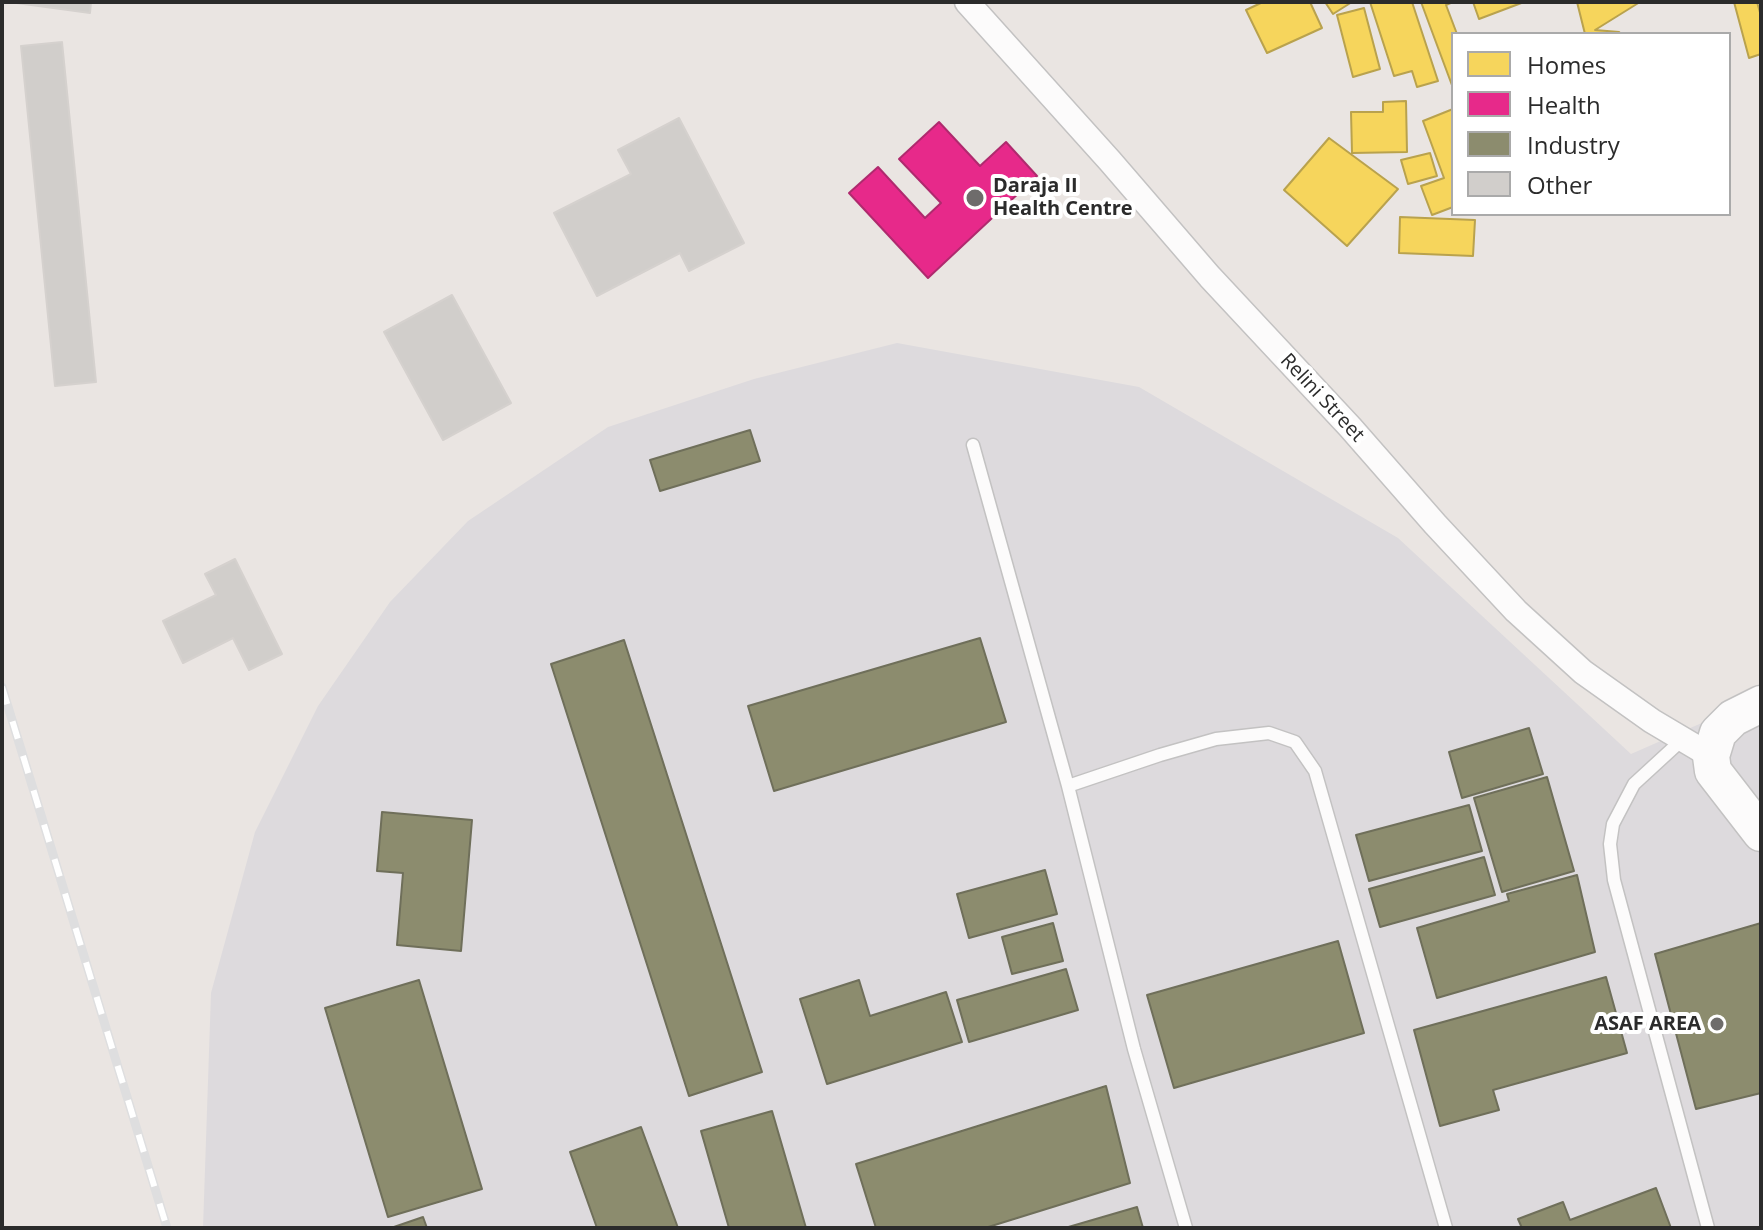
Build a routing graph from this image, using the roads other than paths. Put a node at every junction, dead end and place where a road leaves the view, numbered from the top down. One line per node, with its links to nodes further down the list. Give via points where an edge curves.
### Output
1 (967, 2): 4 (street, Relini Street, via 1516,611 1583,672)
2 (973, 445): 5 (lane)
3 (1761, 704): 4 (street, via 1733,718)
4 (1697, 748): 6 (street); 9 (lane, via 1634,784 1613,824 1610,844 1614,880)
5 (1068, 786): 7 (lane, via 1134,1049); 8 (lane, via 1216,739 1269,733 1295,742 1315,771)
6 (1761, 833)
7 (1186, 1228)
8 (1446, 1228)
9 (1708, 1228)

